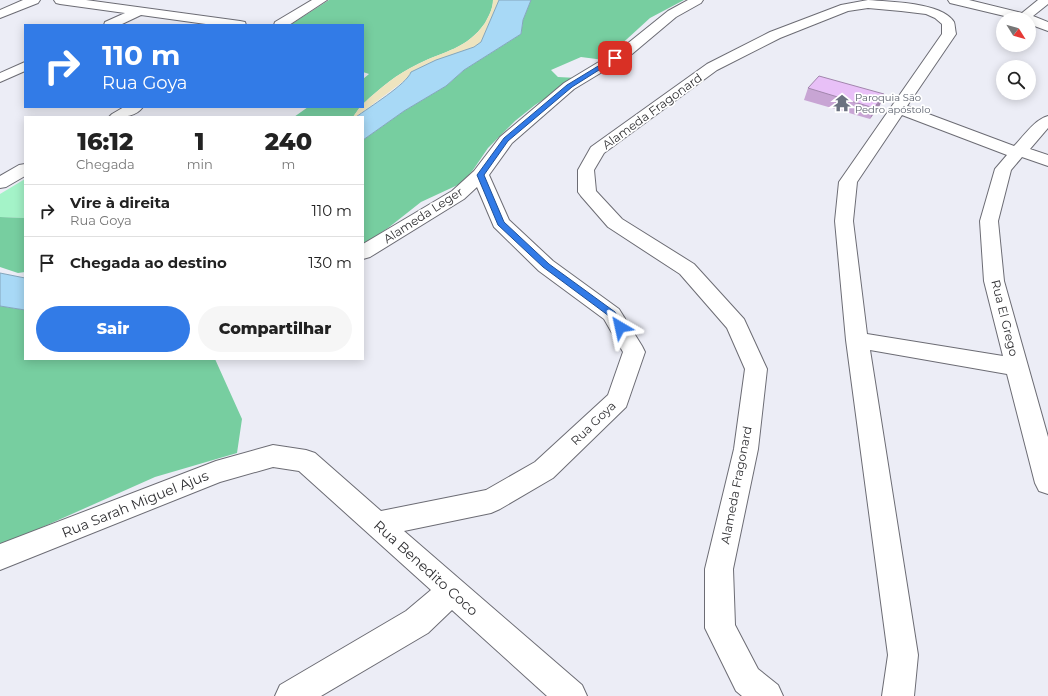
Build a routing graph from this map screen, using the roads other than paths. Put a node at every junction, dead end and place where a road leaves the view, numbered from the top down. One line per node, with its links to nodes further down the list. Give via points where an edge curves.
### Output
1 (34, 0): 15 (street)
2 (60, 0): 11 (street)
3 (321, 0): 19 (street)
4 (697, 0): 30 (street, via 672,14 627,51 570,86 506,140)
5 (954, 0): 12 (street)
6 (1004, 0): 10 (street)
7 (1046, 0): 10 (street)
8 (902, 3): 9 (street, Alameda Fragonard); 42 (street, Alameda Fragonard, via 845,8 775,35 712,67 598,150 586,170 587,192 615,223 687,270 736,324 756,369 746,449 719,569 720,628 747,680)
9 (929, 6): 24 (street, Alameda Fragonard, via 948,23 949,34)
10 (1036, 8): 13 (street); 14 (street)
11 (138, 11): 17 (street); 18 (street)
12 (1003, 12)
13 (1031, 12)
14 (1048, 13)
15 (0, 14)
16 (1036, 22): 20 (street)
17 (112, 24)
18 (233, 24)
19 (282, 24)
20 (1048, 26)
21 (24, 66): 22 (street)
22 (0, 78)
23 (133, 108): 25 (street)
24 (898, 108): 27 (street); 33 (street, Alameda Fragonard, via 848,182 844,221)
25 (119, 116)
26 (1048, 121): 27 (street, Rua El Grego)
27 (1018, 152): 28 (street); 34 (street, Rua El Grego, via 1003,169 989,222 994,281)
28 (1048, 161)
29 (24, 170): 31 (street)
30 (480, 175): 32 (street, Alameda Leger, via 458,195); 37 (street, Rua Goya, via 501,223 546,266 612,314 634,352 618,400 544,470 491,501)
31 (0, 183)
32 (364, 252)
33 (857, 340): 34 (street); 43 (street, Alameda Fragonard, via 903,655)
34 (1017, 367): 36 (street, Rua El Grego)
35 (273, 456): 37 (street, Rua Benedito Coco, via 306,461); 38 (street, Rua Sarah Miguel Ajus, via 216,472)
36 (1048, 483)
37 (377, 524): 39 (street, Rua Benedito Coco)
38 (0, 557)
39 (452, 591): 40 (street, via 417,622); 41 (street, Rua Benedito Coco)
40 (291, 696)
41 (571, 696)
42 (767, 696)
43 (898, 696)

